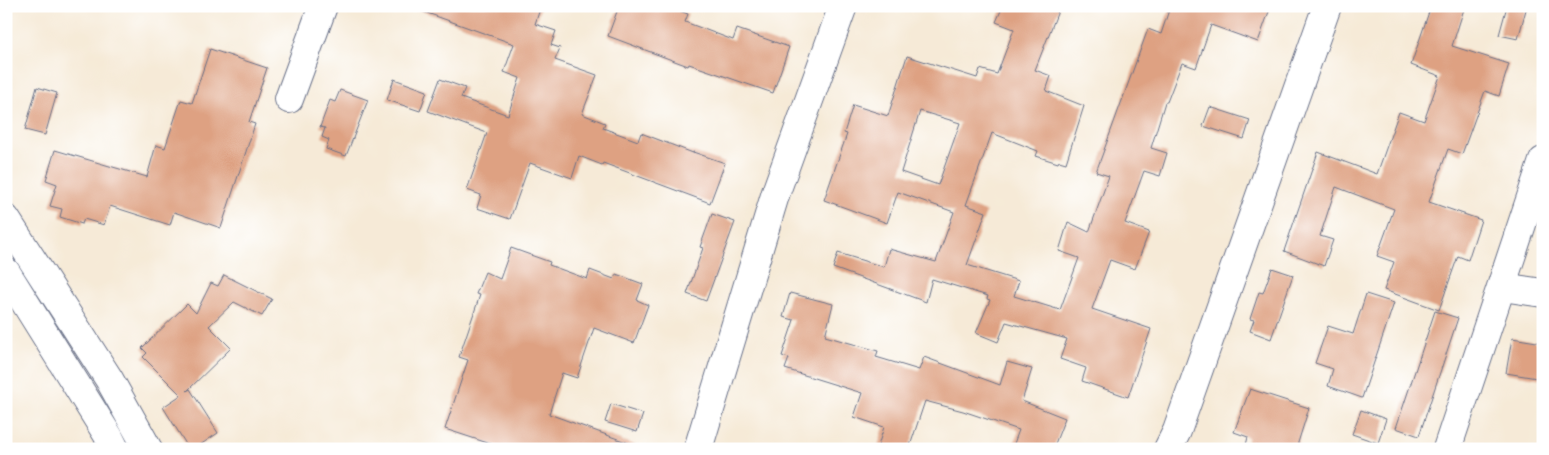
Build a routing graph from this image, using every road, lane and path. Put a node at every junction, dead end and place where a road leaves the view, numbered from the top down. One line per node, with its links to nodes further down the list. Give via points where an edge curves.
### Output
1 (323, 6): 4 (street)
2 (843, 6): 12 (street, via 776,192)
3 (1327, 6): 13 (street)
4 (289, 99)
5 (1543, 161): 8 (street)
6 (6, 218): 11 (street, via 110,379)
7 (6, 272): 10 (street)
8 (1502, 286): 9 (street); 14 (street)
9 (1543, 292)
10 (109, 445)
11 (148, 449)
12 (698, 449)
13 (1168, 449)
14 (1447, 449)

